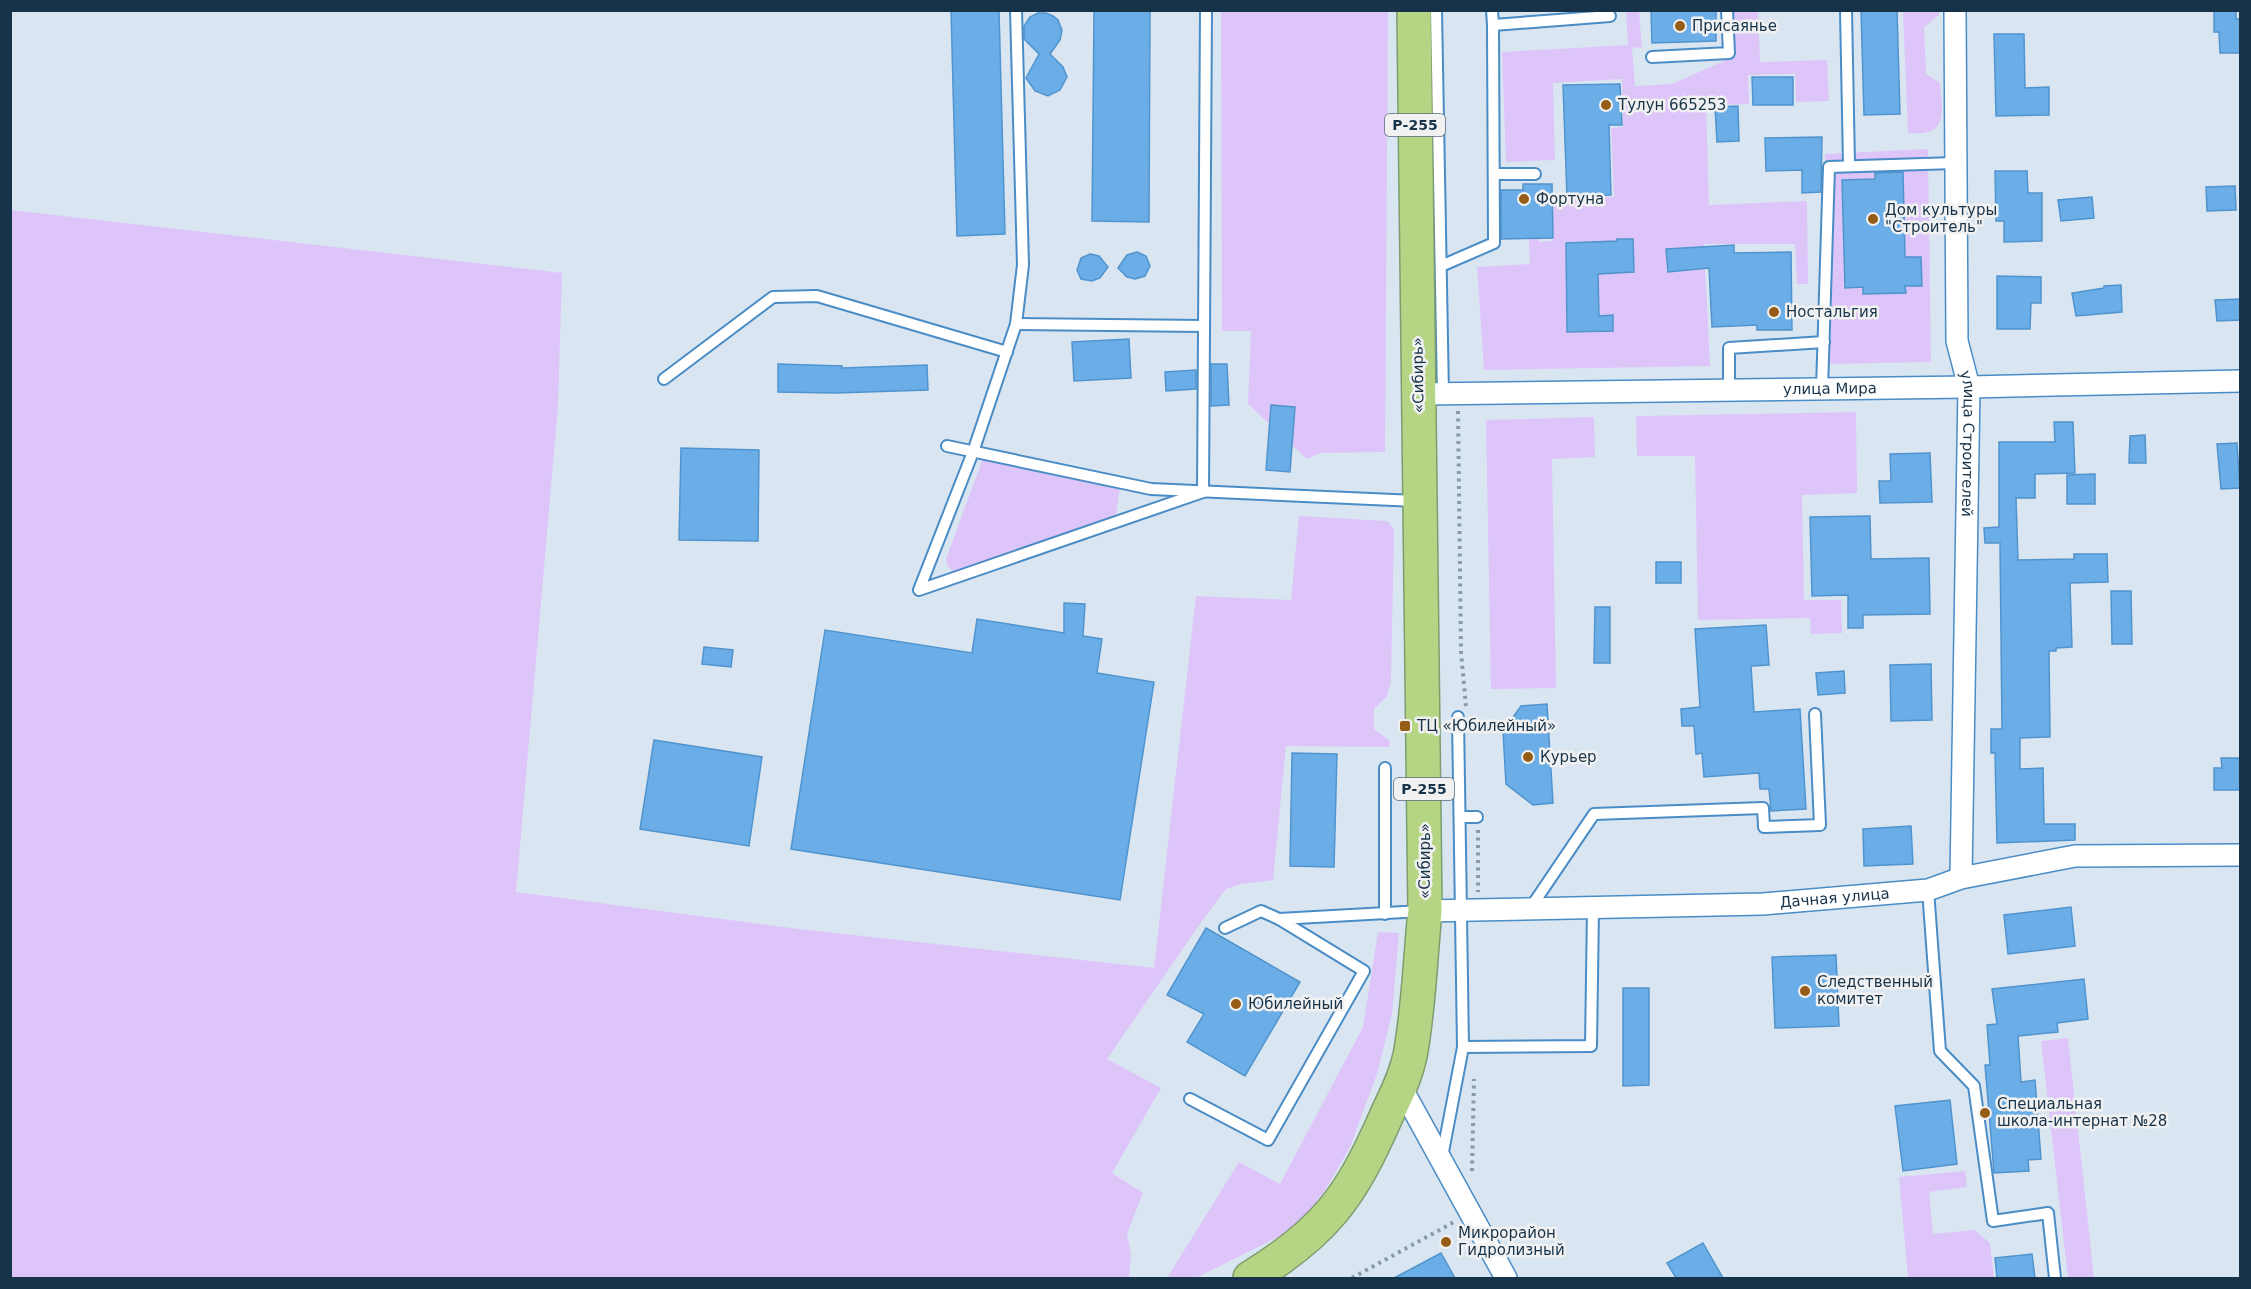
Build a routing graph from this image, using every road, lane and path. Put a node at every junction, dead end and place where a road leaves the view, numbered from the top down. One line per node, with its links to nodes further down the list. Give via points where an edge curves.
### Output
1 (1016, 10): 17 (lane, via 1023,265)
2 (1206, 10): 18 (lane)
3 (1414, 10): 26 (highway, «Сибирь» / Р-255, via 1416,240)
4 (1436, 10): 16 (lane)
5 (1492, 10): 10 (lane)
6 (1727, 10): 11 (lane, via 1729,54)
7 (1846, 10): 13 (lane)
8 (1955, 10): 12 (street, улица Строителей)
9 (1610, 16): 10 (lane)
10 (1493, 25): 14 (lane)
11 (1652, 57)
12 (1955, 163): 13 (lane); 23 (street, улица Строителей, via 1957,341)
13 (1849, 165): 19 (lane, via 1829,167)
14 (1494, 174): 15 (lane); 16 (lane, via 1494,243)
15 (1535, 174)
16 (1441, 266): 26 (lane)
17 (1016, 324): 18 (lane); 20 (lane)
18 (1204, 326): 29 (lane)
19 (1824, 342): 24 (lane); 25 (lane, via 1729,348)
20 (1006, 352): 21 (lane, via 817,296 774,297); 28 (lane)
21 (664, 379)
22 (2241, 381): 23 (street, улица Мира)
23 (1969, 387): 24 (street, улица Мира); 37 (street, улица Строителей)
24 (1822, 389): 25 (street, улица Мира)
25 (1729, 390): 26 (street, улица Мира)
26 (1440, 395): 30 (highway, «Сибирь» / Р-255); 31 (path, via 1461,652)
27 (947, 446): 28 (lane)
28 (973, 452): 29 (lane, via 1151,489); 29 (lane, via 918,590)
29 (1203, 492): 30 (lane)
30 (1420, 501): 41 (highway, «Сибирь» / Р-255)
31 (1462, 714): 34 (lane)
32 (1815, 714): 40 (lane, via 1820,825 1764,827 1763,808 1594,814)
33 (1385, 768): 43 (lane)
34 (1460, 817): 35 (lane); 42 (lane)
35 (1477, 817)
36 (2241, 855): 37 (street, Дачная улица, via 2075,856)
37 (1961, 878): 38 (street, Дачная улица)
38 (1928, 890): 39 (street, Дачная улица, via 1764,904); 54 (lane, via 1940,1051 1974,1086 1993,1221 2048,1213)
39 (1593, 909): 40 (street, Дачная улица); 46 (lane, via 1592,1046)
40 (1529, 910): 42 (street, Дачная улица)
41 (1425, 911): 42 (street, Дачная улица); 43 (lane); 47 (highway, «Сибирь» / Р-255, via 1419,1001)
42 (1461, 911): 46 (lane)
43 (1385, 914): 44 (lane)
44 (1279, 919): 45 (lane, via 1261,911); 48 (lane, via 1364,971 1268,1140)
45 (1225, 928)
46 (1463, 1047): 49 (lane)
47 (1401, 1087): 49 (street); 51 (highway, «Сибирь» / Р-255, via 1362,1169 1335,1210 1299,1245)
48 (1190, 1099)
49 (1441, 1160): 50 (street)
50 (1470, 1213): 52 (path); 53 (street)
51 (1250, 1278)
52 (1352, 1278)
53 (1506, 1278)
54 (2055, 1278)

